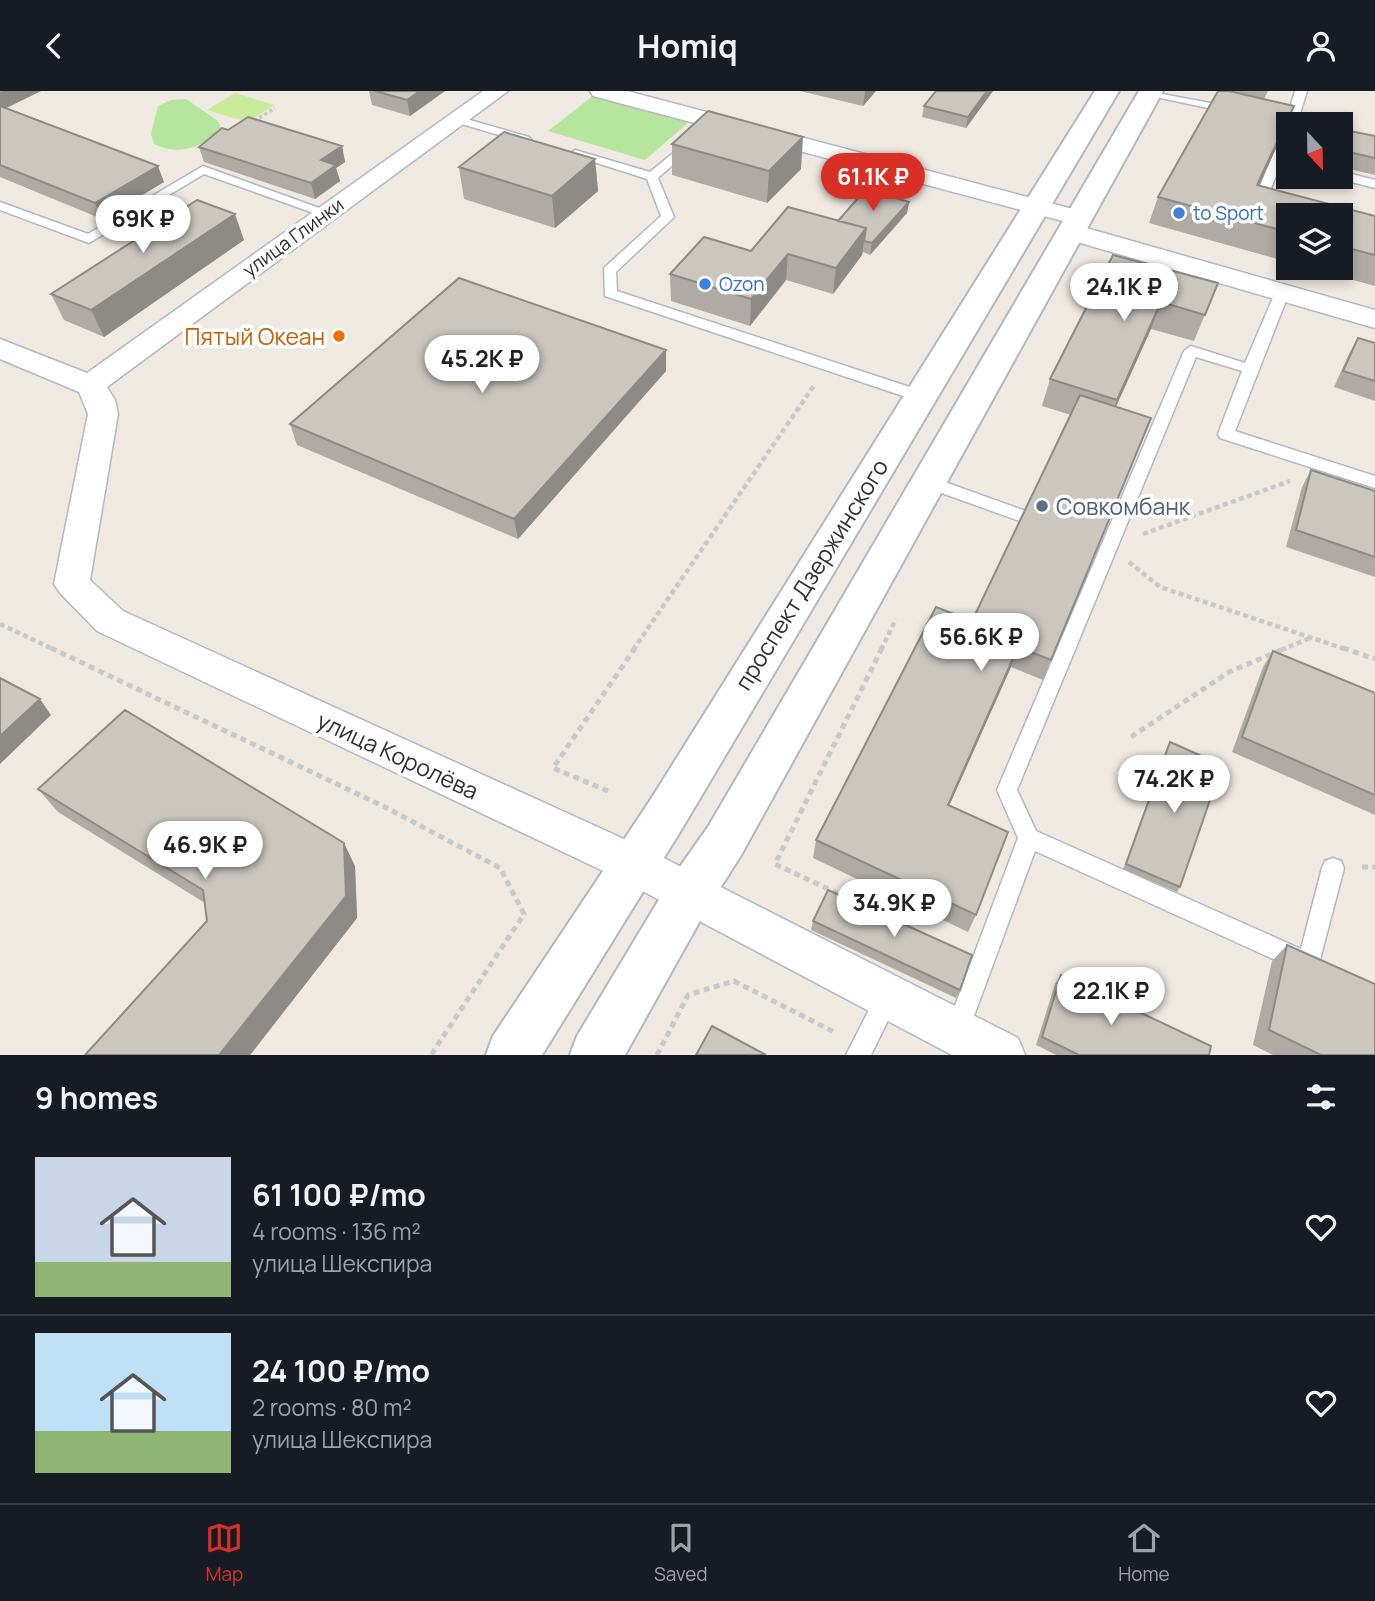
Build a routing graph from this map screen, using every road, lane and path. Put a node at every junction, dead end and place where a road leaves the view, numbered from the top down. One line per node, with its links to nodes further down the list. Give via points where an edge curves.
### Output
1 (497, 91): 8 (street, улица Глинки)
2 (601, 91): 10 (street)
3 (1107, 91): 20 (main road, проспект Дзержинского)
4 (1301, 91): 7 (lane)
5 (1151, 92): 11 (lane); 22 (main road)
6 (275, 108): 9 (path)
7 (1296, 112)
8 (456, 119): 12 (lane); 21 (street, улица Глинки)
9 (253, 122)
10 (714, 122): 15 (lane); 20 (street)
11 (1276, 122)
12 (534, 142)
13 (561, 150): 15 (lane)
14 (1276, 173): 18 (lane)
15 (652, 177): 26 (lane, via 668,217 609,271 610,293)
16 (1353, 178): 17 (lane)
17 (1375, 184)
18 (1258, 205)
19 (0, 206): 21 (lane, via 89,240 207,167)
20 (1037, 207): 22 (street); 29 (main road, проспект Дзержинского)
21 (327, 213): 28 (street, улица Глинки)
22 (1075, 225): 23 (street); 31 (main road)
23 (1282, 293): 24 (street); 27 (lane)
24 (1375, 319)
25 (0, 348): 28 (street)
26 (828, 365): 29 (lane); 39 (path, via 553,768)
27 (1250, 369): 30 (lane, via 1226,434); 34 (lane, via 1191,351)
28 (90, 385): 41 (street, улица Королёва, via 103,414 72,584 110,621)
29 (920, 397): 41 (main road, проспект Дзержинского)
30 (1329, 467): 32 (lane); 34 (path)
31 (928, 482): 33 (lane); 44 (main road, via 724,842)
32 (1375, 482)
33 (1025, 517)
34 (1105, 545): 36 (path, via 1160,587); 40 (lane, via 1007,790)
35 (0, 624): 51 (path, via 383,806 500,868 524,914)
36 (1311, 637): 37 (path); 38 (path, via 1229,672)
37 (1375, 659)
38 (1131, 737)
39 (608, 791)
40 (1029, 838): 46 (lane); 49 (lane)
41 (633, 864): 44 (street, улица Королёва); 52 (main road, проспект Дзержинского)
42 (775, 864): 45 (path)
43 (1333, 868): 46 (lane)
44 (689, 894): 48 (street, улица Королёва); 53 (main road)
45 (922, 933)
46 (1308, 964): 47 (lane)
47 (1331, 974)
48 (887, 998): 49 (street, улица Королёва); 50 (lane)
49 (957, 1032): 55 (street, улица Королёва)
50 (860, 1051): 54 (path, via 734,981 688,995)
51 (431, 1055)
52 (512, 1055)
53 (596, 1055)
54 (657, 1055)
55 (1002, 1055)

